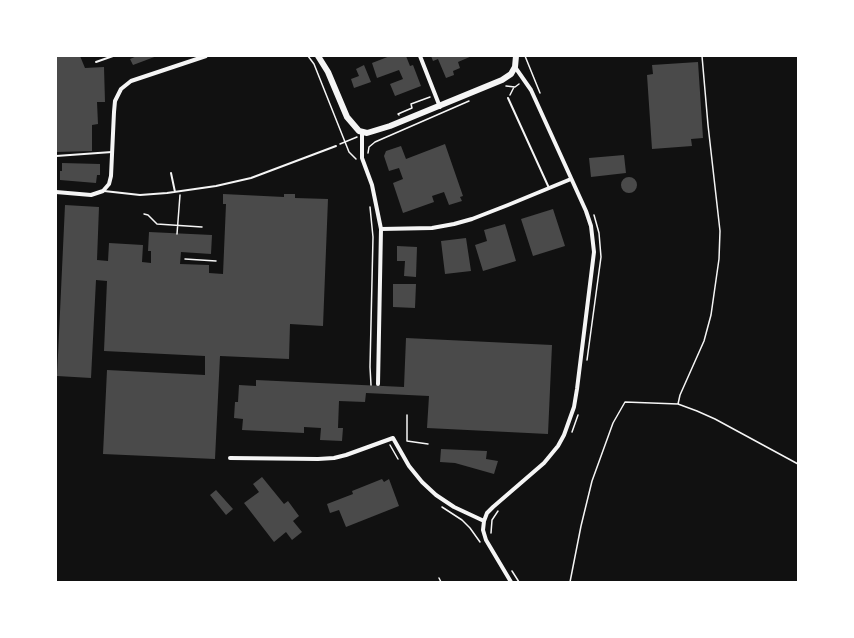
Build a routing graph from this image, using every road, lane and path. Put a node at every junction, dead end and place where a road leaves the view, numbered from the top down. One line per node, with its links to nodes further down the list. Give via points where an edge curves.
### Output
1 (113, 56): 9 (lane)
2 (206, 56): 24 (street, via 131,81 122,89 115,101)
3 (308, 56): 22 (path, via 314,64)
4 (318, 56): 21 (main road, via 328,72 347,117)
5 (420, 56): 16 (street)
6 (516, 56): 10 (main road)
7 (524, 56): 11 (path)
8 (702, 56): 46 (path, via 720,231 719,259 706,334)
9 (96, 62)
10 (515, 66): 12 (street); 19 (main road, via 511,74 502,80)
11 (532, 74): 12 (path); 15 (path)
12 (524, 80): 14 (path); 28 (street)
13 (504, 86): 14 (path)
14 (515, 87): 17 (path)
15 (540, 94)
16 (436, 95): 19 (street); 20 (path, via 411,104 412,108)
17 (508, 98): 29 (lane)
18 (471, 101): 26 (path, via 375,142 369,147 368,156)
19 (440, 106): 21 (main road)
20 (398, 114)
21 (362, 134): 22 (path); 26 (street)
22 (345, 142): 23 (path); 26 (path, via 356,161)
23 (336, 146): 31 (lane, via 252,178)
24 (112, 152): 25 (lane); 30 (street, via 111,176)
25 (56, 156)
26 (362, 158): 39 (street, via 372,185)
27 (171, 173): 33 (lane)
28 (571, 178): 29 (street); 57 (street, via 591,226 594,252 574,407 564,435 551,455 493,507)
29 (549, 188): 39 (street, via 454,224 432,228)
30 (103, 191): 32 (street, via 91,195); 33 (lane, via 140,195)
31 (180, 191): 33 (lane); 37 (path)
32 (56, 192)
33 (175, 192)
34 (370, 207): 45 (path, via 373,237)
35 (593, 213): 43 (path, via 599,233 601,257)
36 (144, 214): 37 (path, via 157,224)
37 (178, 225): 38 (path); 40 (path)
38 (202, 227)
39 (381, 229): 44 (street)
40 (178, 234)
41 (184, 259): 42 (path)
42 (216, 260)
43 (587, 361)
44 (378, 384)
45 (371, 385)
46 (678, 404): 54 (path, via 715,419); 65 (path, via 625,402 613,423 592,481 580,526)
47 (578, 414): 49 (path)
48 (407, 415): 51 (path, via 407,441)
49 (569, 438)
50 (387, 440): 52 (street, via 334,458); 53 (path); 57 (street, via 393,438 409,466 436,495)
51 (428, 444)
52 (230, 458)
53 (399, 461)
54 (798, 464)
55 (438, 504): 59 (path, via 462,520)
56 (498, 511): 58 (path, via 492,520)
57 (484, 521): 63 (street, via 486,540)
58 (491, 536)
59 (482, 546)
60 (511, 570): 64 (path)
61 (439, 578): 62 (path)
62 (441, 582)
63 (511, 582)
64 (519, 582)
65 (570, 582)

